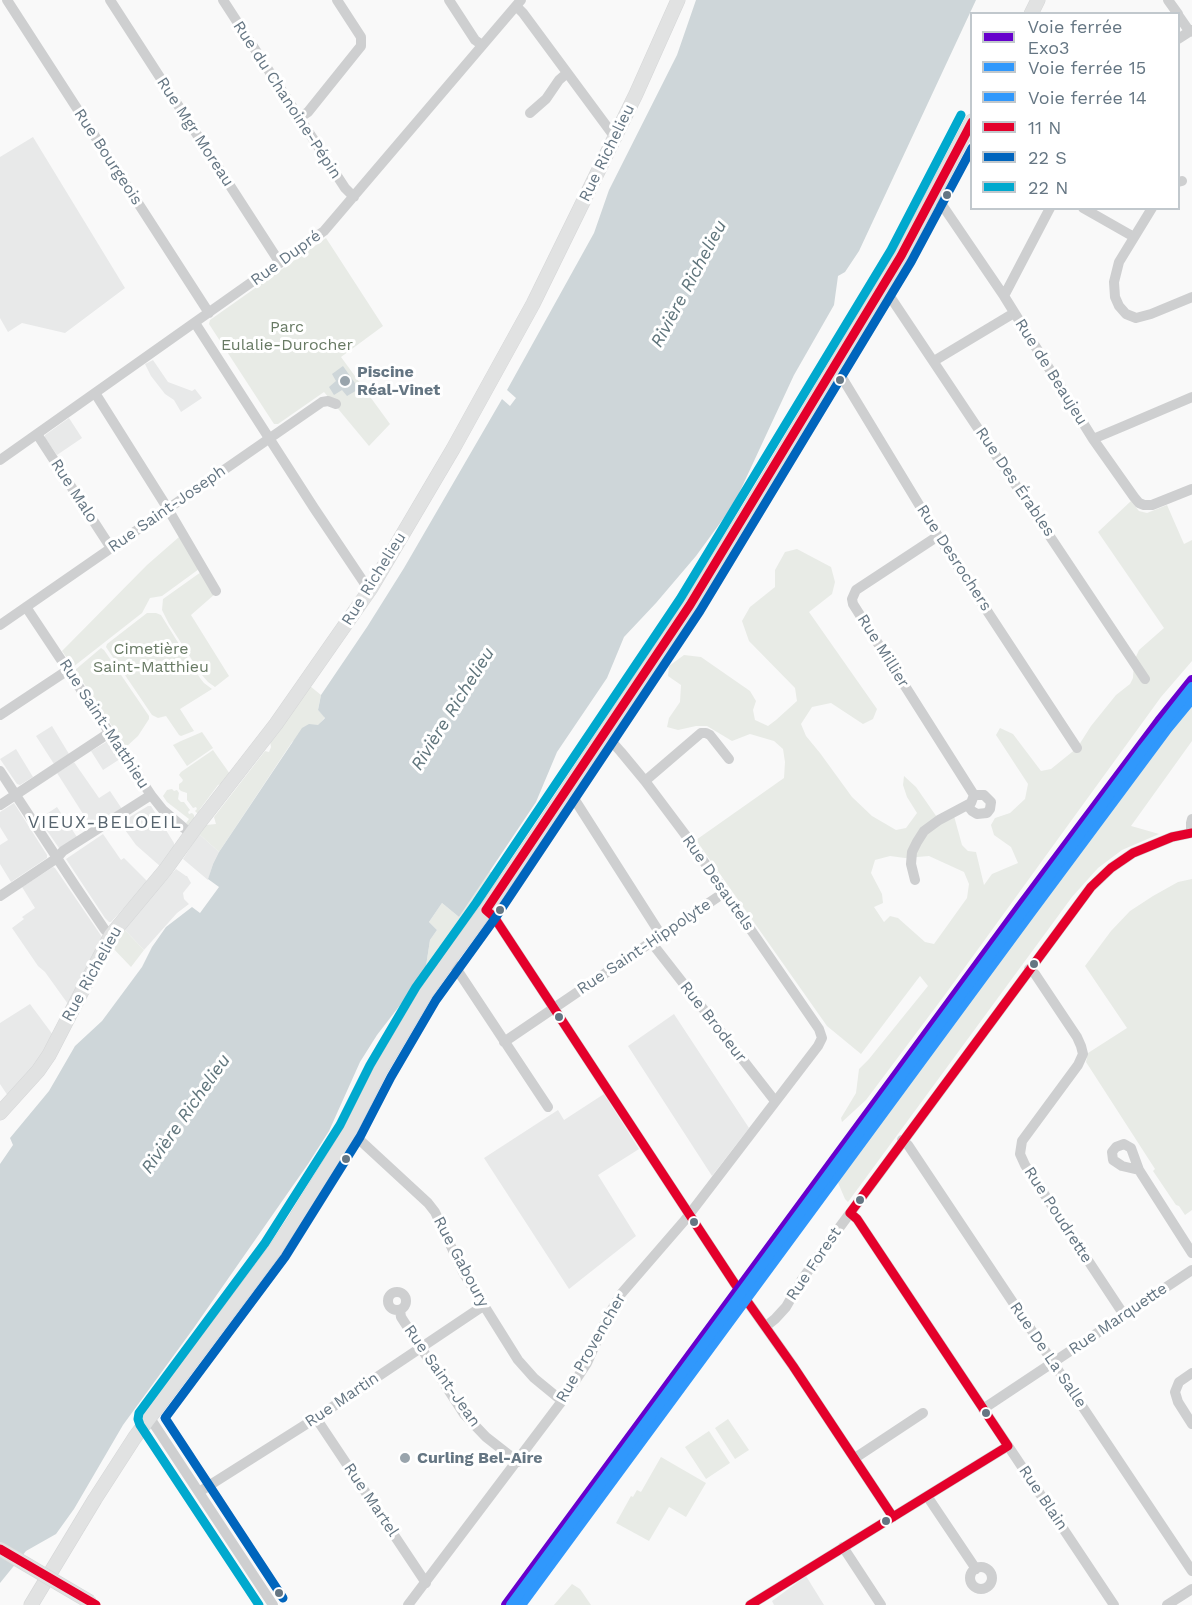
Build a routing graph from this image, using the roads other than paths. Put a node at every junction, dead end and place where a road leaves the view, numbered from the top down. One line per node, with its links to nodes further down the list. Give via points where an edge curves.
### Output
1 (7, 0): 26 (street, Rue Bourgeois)
2 (110, 0): 22 (street, Rue Mgr Moreau)
3 (223, 0): 13 (street, Rue du Chanoine-Pépin)
4 (337, 0): 13 (street, via 361,37 361,46)
5 (449, 0): 10 (street)
6 (678, 0): 15 (main road, Rue Richelieu)
7 (518, 3): 10 (street, Rue Dupré); 11 (street)
8 (1180, 17): 9 (street)
9 (1191, 31)
10 (482, 45): 17 (street, Rue Dupré)
11 (567, 73): 12 (street); 15 (street)
12 (530, 113)
13 (299, 118): 17 (street, Rue du Chanoine-Pépin)
14 (970, 125): 16 (main road)
15 (616, 135): 42 (main road, Rue Richelieu, via 494,377)
16 (934, 193): 23 (main road); 24 (street, Rue de Beaujeu)
17 (354, 197): 22 (street, Rue Dupré, via 324,231)
18 (1049, 210): 24 (street)
19 (1087, 210): 21 (street)
20 (1151, 210): 21 (street)
21 (1134, 237): 25 (street, via 1119,262 1113,282 1115,297 1126,314 1136,318)
22 (280, 263): 26 (street, Rue Dupré)
23 (883, 286): 29 (street, Rue Des Érables); 30 (main road)
24 (1004, 296): 27 (street, Rue de Beaujeu)
25 (1192, 297)
26 (210, 313): 28 (street, Rue Dupré)
27 (1014, 313): 29 (street); 36 (street, Rue de Beaujeu)
28 (195, 323): 31 (street, Rue Dupré); 35 (street)
29 (934, 361): 47 (street, Rue Des Érables)
30 (835, 366): 40 (street, Rue Desrochers); 50 (main road, via 690,605)
31 (95, 393): 34 (street, Rue Dupré); 39 (street)
32 (1192, 397): 36 (street)
33 (336, 404): 35 (street, Rue Saint-Joseph, via 322,402)
34 (37, 434): 37 (street, Rue Dupré); 41 (street, Rue Malo)
35 (268, 439): 39 (street, Rue Saint-Joseph); 42 (street)
36 (1093, 439): 38 (street, Rue de Beaujeu, via 1144,505)
37 (0, 460)
38 (1192, 489)
39 (168, 509): 41 (street, Rue Saint-Joseph); 43 (street)
40 (938, 536): 51 (street, Rue Desrochers); 58 (street, Rue Millier, via 856,590 852,599)
41 (111, 548): 44 (street, Rue Saint-Joseph)
42 (370, 588): 63 (main road, Rue Richelieu, via 281,716)
43 (216, 591)
44 (26, 607): 45 (street, Rue Saint-Joseph); 46 (street, Rue Saint-Matthieu)
45 (1, 620)
46 (68, 670): 48 (street); 49 (street, Rue Saint-Matthieu)
47 (1145, 679)
48 (0, 715)
49 (109, 733): 56 (street); 57 (street, Rue Saint-Matthieu)
50 (604, 734): 54 (street, Rue Desautels); 55 (main road)
51 (1077, 748)
52 (729, 759): 54 (street, via 710,735 701,733)
53 (0, 771): 56 (street)
54 (645, 781): 66 (street, Rue Desautels)
55 (566, 792): 68 (main road); 70 (street, via 573,797)
56 (15, 795): 59 (street); 64 (street)
57 (151, 795): 63 (street, Rue Saint-Matthieu); 64 (street)
58 (974, 795): 60 (street); 60 (street, Rue Millier, via 984,795 991,802 990,809 977,814)
59 (0, 805)
60 (968, 806): 65 (street, Rue Millier, via 924,831 912,852)
61 (1192, 819): 62 (street)
62 (1192, 833): 73 (street, Rue Forest, via 1172,837 1118,862 1082,898)
63 (191, 834): 69 (main road, Rue Richelieu)
64 (57, 858): 67 (street); 69 (street)
65 (915, 880)
66 (725, 892): 70 (street, Rue Saint-Hippolyte); 75 (street, Rue Desautels)
67 (0, 896)
68 (486, 910): 72 (main road); 74 (street)
69 (111, 934): 79 (main road, Rue Richelieu, via 48,1057)
70 (661, 935): 71 (street, Rue Saint-Hippolyte)
71 (651, 942): 74 (street, Rue Saint-Hippolyte); 77 (street, Rue Brodeur)
72 (450, 959): 76 (street); 80 (main road, via 405,1028)
73 (1029, 969): 81 (street, Rue Forest); 89 (street, Rue Poudrette, via 1077,1037 1083,1054 1022,1141 1020,1154)
74 (554, 1008): 76 (street, Rue Saint-Hippolyte); 84 (street)
75 (822, 1038): 77 (street, Rue Provencher)
76 (504, 1042): 78 (street)
77 (775, 1101): 84 (street, Rue Provencher)
78 (548, 1107)
79 (0, 1113)
80 (350, 1131): 87 (street, Rue Gaboury, via 435,1212); 97 (main road, via 275,1250)
81 (903, 1140): 83 (street, Rue Forest); 92 (street, Rue De La Salle)
82 (1139, 1170): 85 (street)
83 (850, 1213): 90 (street, Rue Forest, via 786,1307); 95 (street, Rue Blain)
84 (689, 1214): 90 (street); 94 (street, Rue Provencher, via 617,1299 587,1363)
85 (1192, 1253)
86 (1192, 1270): 89 (street, Rue Marquette)
87 (483, 1306): 91 (street, Rue Martin); 94 (street, Rue Gaboury, via 522,1365)
88 (400, 1310): 91 (street, Rue Saint-Jean)
89 (1124, 1315): 92 (street, Rue Marquette)
90 (765, 1327): 101 (street)
91 (421, 1347): 98 (street, Rue Martin); 102 (street, Rue Saint-Jean, via 471,1422)
92 (1053, 1362): 95 (street, Rue Marquette); 110 (street, Rue De La Salle)
93 (1192, 1373): 99 (street, via 1179,1382 1175,1392)
94 (562, 1401): 102 (street, Rue Provencher)
95 (983, 1409): 100 (street, Rue Blain)
96 (923, 1413): 101 (street)
97 (150, 1418): 103 (street); 114 (main road, via 119,1461)
98 (316, 1418): 103 (street, Rue Martin); 111 (street, Rue Martel)
99 (1192, 1424)
100 (1008, 1446): 104 (street); 119 (street, Rue Blain)
101 (855, 1458): 105 (street)
102 (518, 1462): 111 (street, Rue Provencher)
103 (199, 1492): 116 (street)
104 (927, 1496): 105 (street); 109 (street)
105 (893, 1517): 106 (street)
106 (843, 1547): 113 (street); 118 (street)
107 (0, 1549): 115 (main road, bridge)
108 (0, 1558): 115 (main road)
109 (976, 1569)
110 (1192, 1570)
111 (426, 1582): 117 (street, Rue Provencher)
112 (1192, 1589): 120 (street)
113 (756, 1603)
114 (34, 1604)
115 (89, 1604)
116 (273, 1605)
117 (408, 1605)
118 (881, 1605)
119 (1114, 1605)
120 (1167, 1605)

